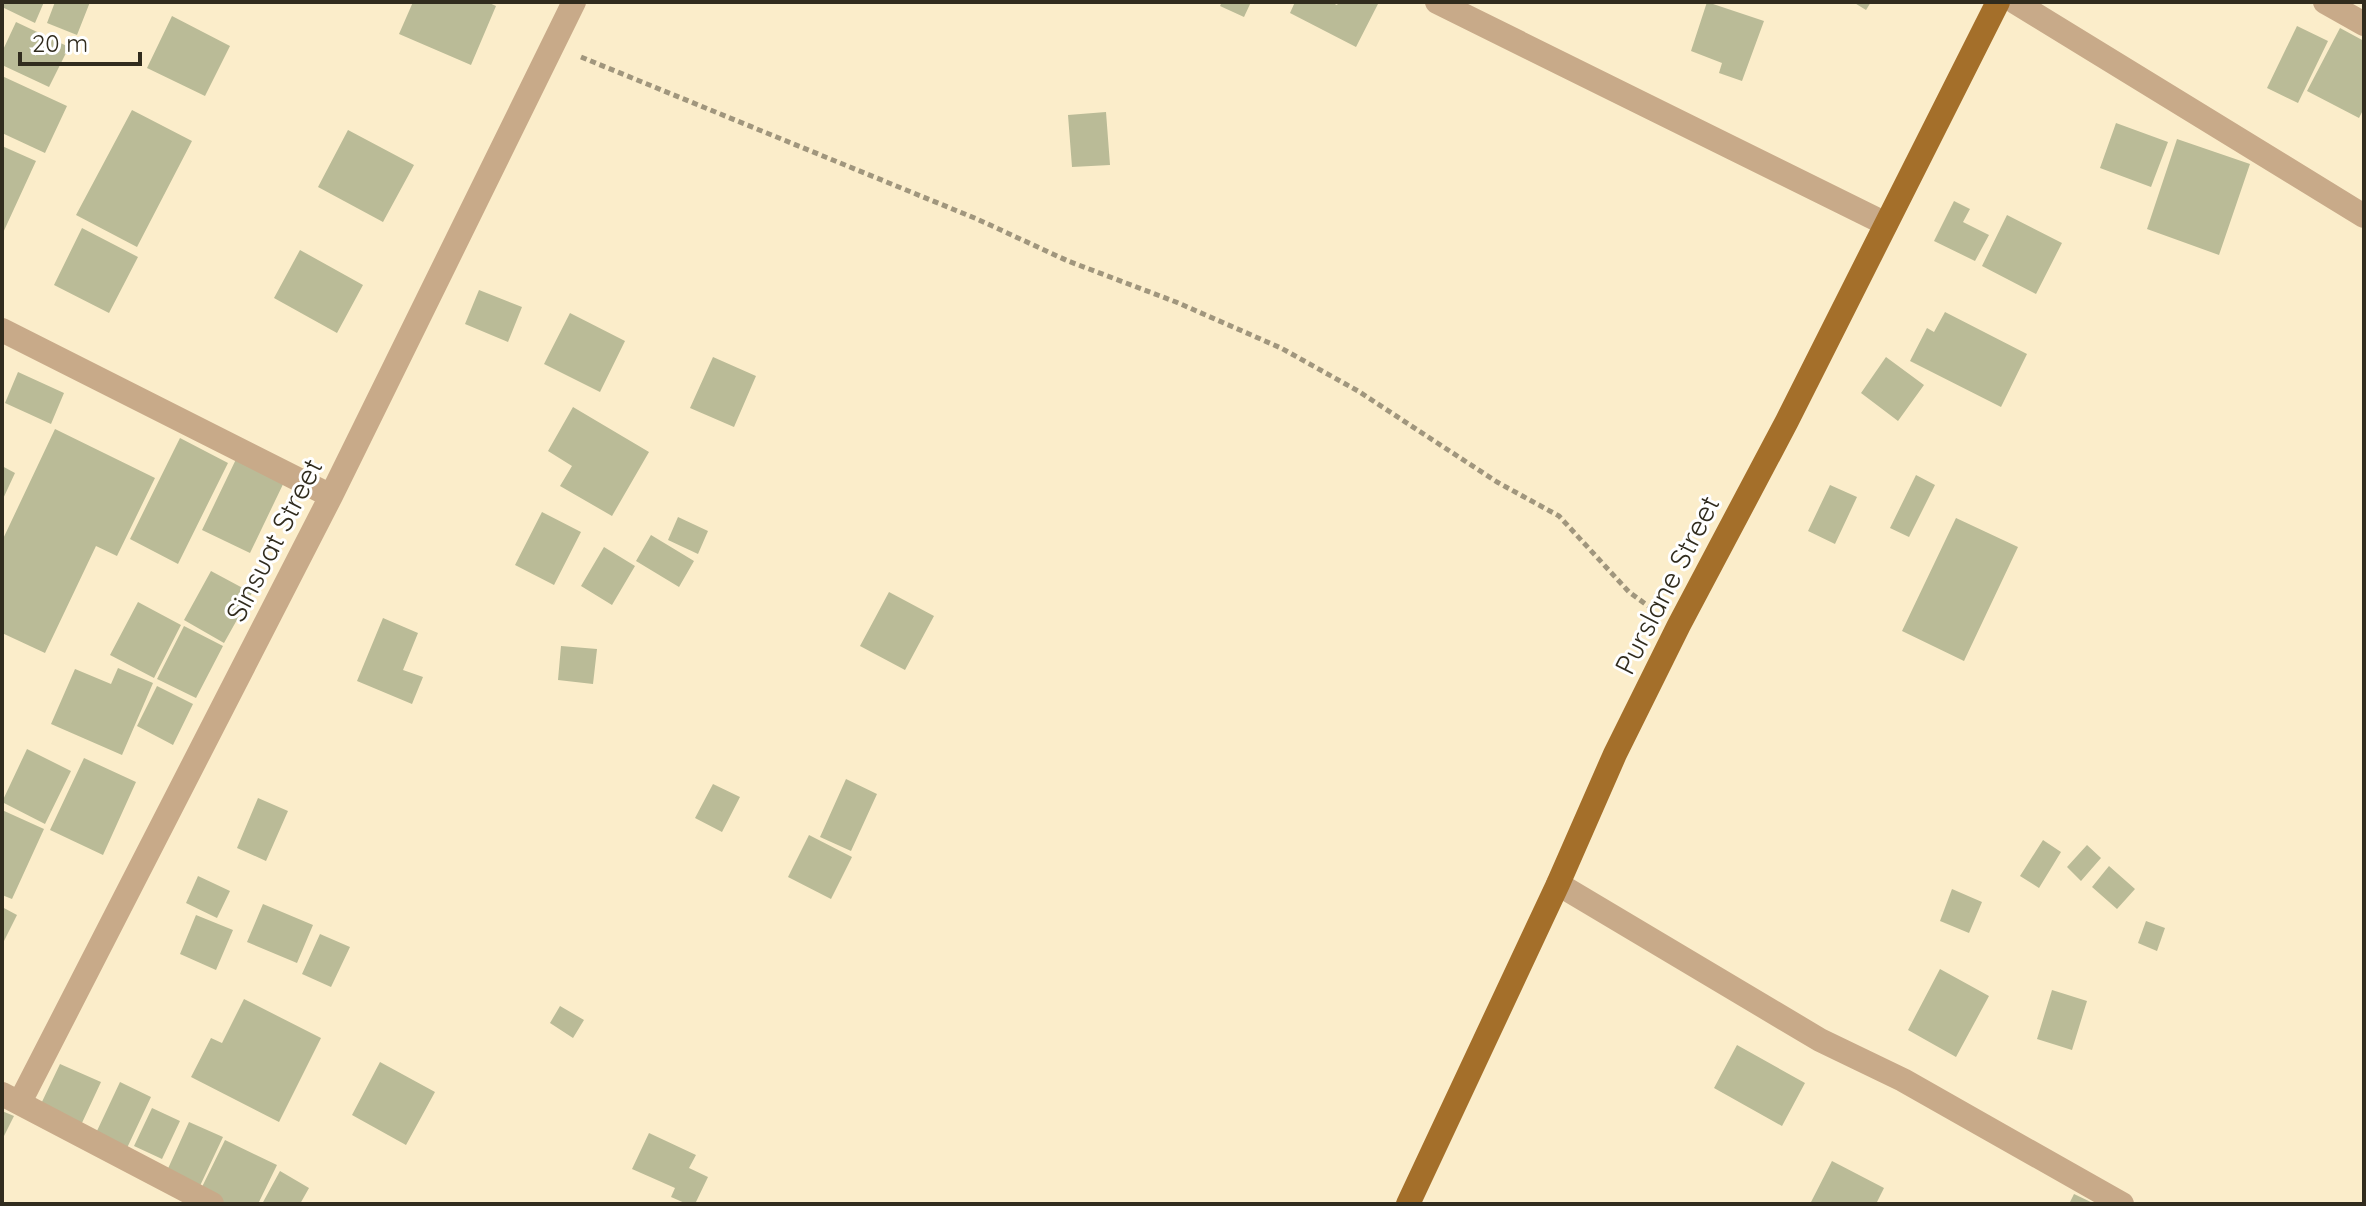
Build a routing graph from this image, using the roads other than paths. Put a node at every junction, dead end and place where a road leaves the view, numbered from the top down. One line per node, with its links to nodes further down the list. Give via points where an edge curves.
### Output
1 (574, 2): 10 (street, Sinsuat Street)
2 (1437, 2): 8 (street)
3 (1998, 2): 8 (main road, Purslane Street)
4 (2015, 2): 7 (street)
5 (2325, 2): 6 (street)
6 (2364, 24)
7 (2364, 216)
8 (1886, 224): 11 (main road, Purslane Street, via 1679,625)
9 (2, 330): 10 (street)
10 (331, 496): 12 (street, Sinsuat Street)
11 (1558, 884): 14 (main road, Purslane Street); 15 (street, via 1820,1040 1903,1080)
12 (11, 1098): 13 (street)
13 (212, 1204)
14 (1408, 1204)
15 (2122, 1204)

